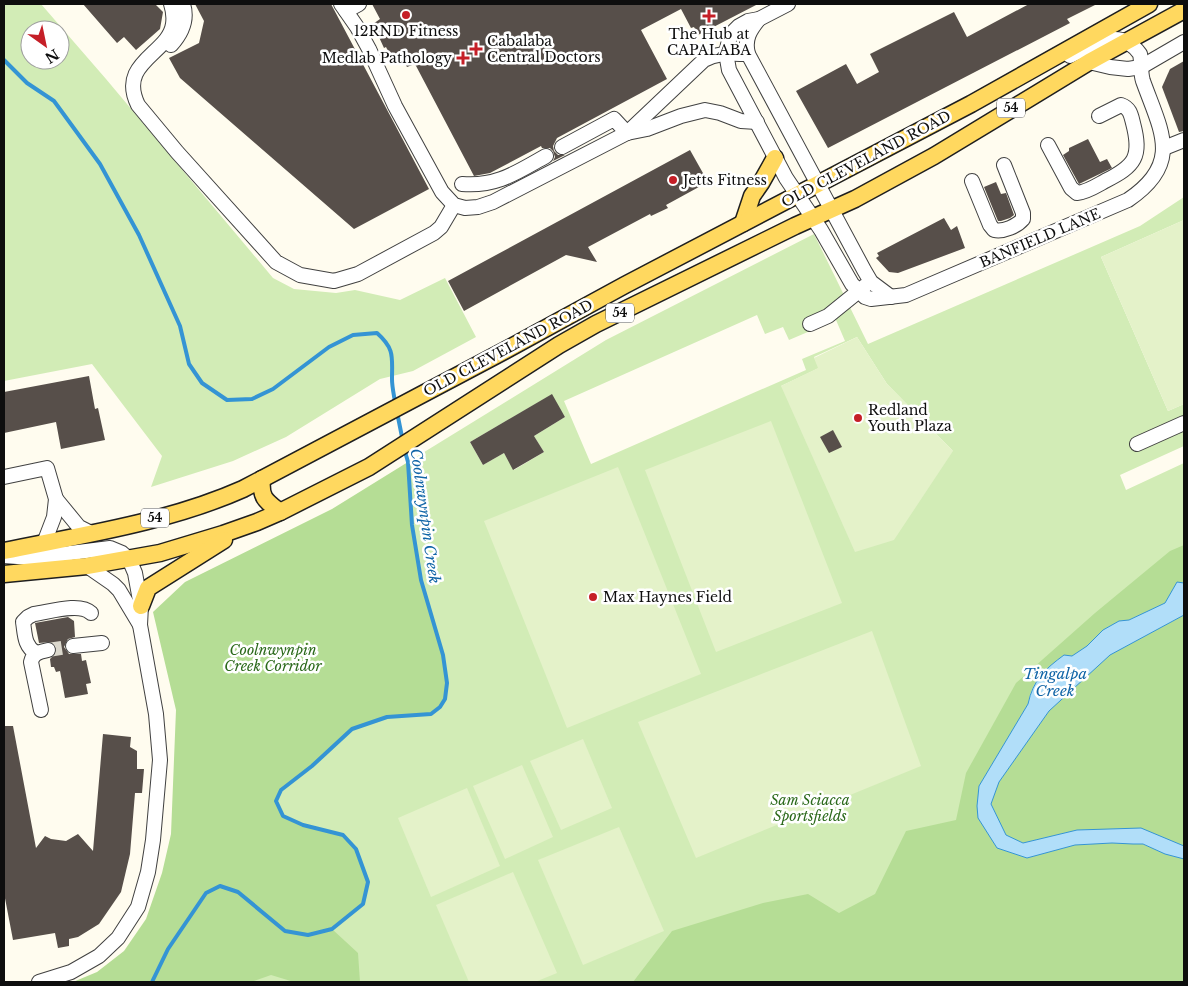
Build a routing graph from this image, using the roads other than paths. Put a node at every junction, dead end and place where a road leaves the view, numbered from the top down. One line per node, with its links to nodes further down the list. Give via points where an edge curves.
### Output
1 (171, 4): 17 (street, via 173,24 170,34 136,73 133,96)
2 (183, 4): 17 (street, via 183,27 151,66 144,80)
3 (359, 4): 6 (street)
4 (788, 4): 8 (street)
5 (1146, 5): 9 (street); 16 (main road, OLD CLEVELAND ROAD / 54)
6 (343, 7): 32 (street, via 369,49 395,106 442,192)
7 (1184, 10): 9 (main road, OLD CLEVELAND ROAD / 54)
8 (759, 19): 12 (street, via 739,26 730,36); 13 (street, via 748,34)
9 (1148, 29): 10 (main road, OLD CLEVELAND ROAD / 54)
10 (1126, 41): 14 (main road, OLD CLEVELAND ROAD / 54); 15 (street, via 1140,54); 16 (street, via 1104,40)
11 (1184, 42): 15 (street)
12 (726, 53): 13 (street); 19 (street, via 730,70); 20 (street, via 704,60)
13 (748, 54): 30 (street)
14 (1089, 62): 15 (street, via 1128,69); 33 (main road, OLD CLEVELAND ROAD / 54, via 919,164)
15 (1141, 67): 24 (street)
16 (1004, 86): 30 (main road, OLD CLEVELAND ROAD / 54)
17 (145, 113): 32 (street, via 276,262 300,275 334,281 358,274 434,233)
18 (1099, 116): 22 (street, via 1121,105 1130,113 1137,151 1127,169 1119,174 1076,193)
19 (757, 122): 20 (street, via 741,121 705,110 647,129); 25 (street)
20 (627, 132): 23 (street, via 614,119); 27 (street)
21 (1184, 140): 24 (street)
22 (1048, 145)
23 (562, 147)
24 (1164, 148): 38 (street, BANFIELD LANE, via 1151,181 1128,200 906,295)
25 (775, 158): 31 (street); 35 (main road, via 752,196)
26 (1004, 165): 28 (street, via 1023,213 1019,224 994,230)
27 (542, 177): 29 (street, via 540,159 499,181 478,186); 32 (street, via 478,207)
28 (972, 181)
29 (462, 184)
30 (818, 185): 31 (main road, OLD CLEVELAND ROAD / 54); 33 (street)
31 (798, 195): 34 (street); 35 (main road, OLD CLEVELAND ROAD / 54)
32 (454, 205)
33 (832, 210): 34 (main road, OLD CLEVELAND ROAD / 54); 36 (street)
34 (813, 218): 37 (street); 45 (main road, OLD CLEVELAND ROAD / 54, via 596,324 369,467)
35 (743, 223): 43 (main road, OLD CLEVELAND ROAD / 54)
36 (872, 282): 37 (street); 38 (street)
37 (858, 291): 38 (street, BANFIELD LANE, via 871,299); 39 (street, via 828,316)
38 (891, 297)
39 (810, 324)
40 (1184, 423): 41 (street)
41 (1137, 444)
42 (4, 477): 44 (street, via 47,468)
43 (262, 479): 45 (main road, via 263,497); 47 (main road, OLD CLEVELAND ROAD / 54, via 194,508)
44 (56, 499): 47 (street, via 79,527); 48 (street, via 54,517)
45 (280, 512): 46 (main road, OLD CLEVELAND ROAD / 54)
46 (242, 528): 51 (main road, OLD CLEVELAND ROAD / 54); 54 (main road, via 148,588)
47 (91, 533): 48 (main road, OLD CLEVELAND ROAD / 54)
48 (44, 543): 49 (main road, OLD CLEVELAND ROAD / 54)
49 (4, 551)
50 (4, 556): 51 (street, via 31,558 110,548)
51 (129, 559): 52 (main road, OLD CLEVELAND ROAD / 54); 54 (street)
52 (87, 566): 53 (main road, OLD CLEVELAND ROAD / 54); 56 (street, via 119,590)
53 (4, 574)
54 (141, 606): 56 (street)
55 (91, 614): 59 (street, via 79,607 34,614 23,622 30,650 42,652 32,657 31,662)
56 (140, 625): 60 (street, via 154,700 160,760 148,872 138,907 118,938 99,956 71,972)
57 (102, 642): 58 (street)
58 (73, 646)
59 (41, 710)
60 (39, 982)

